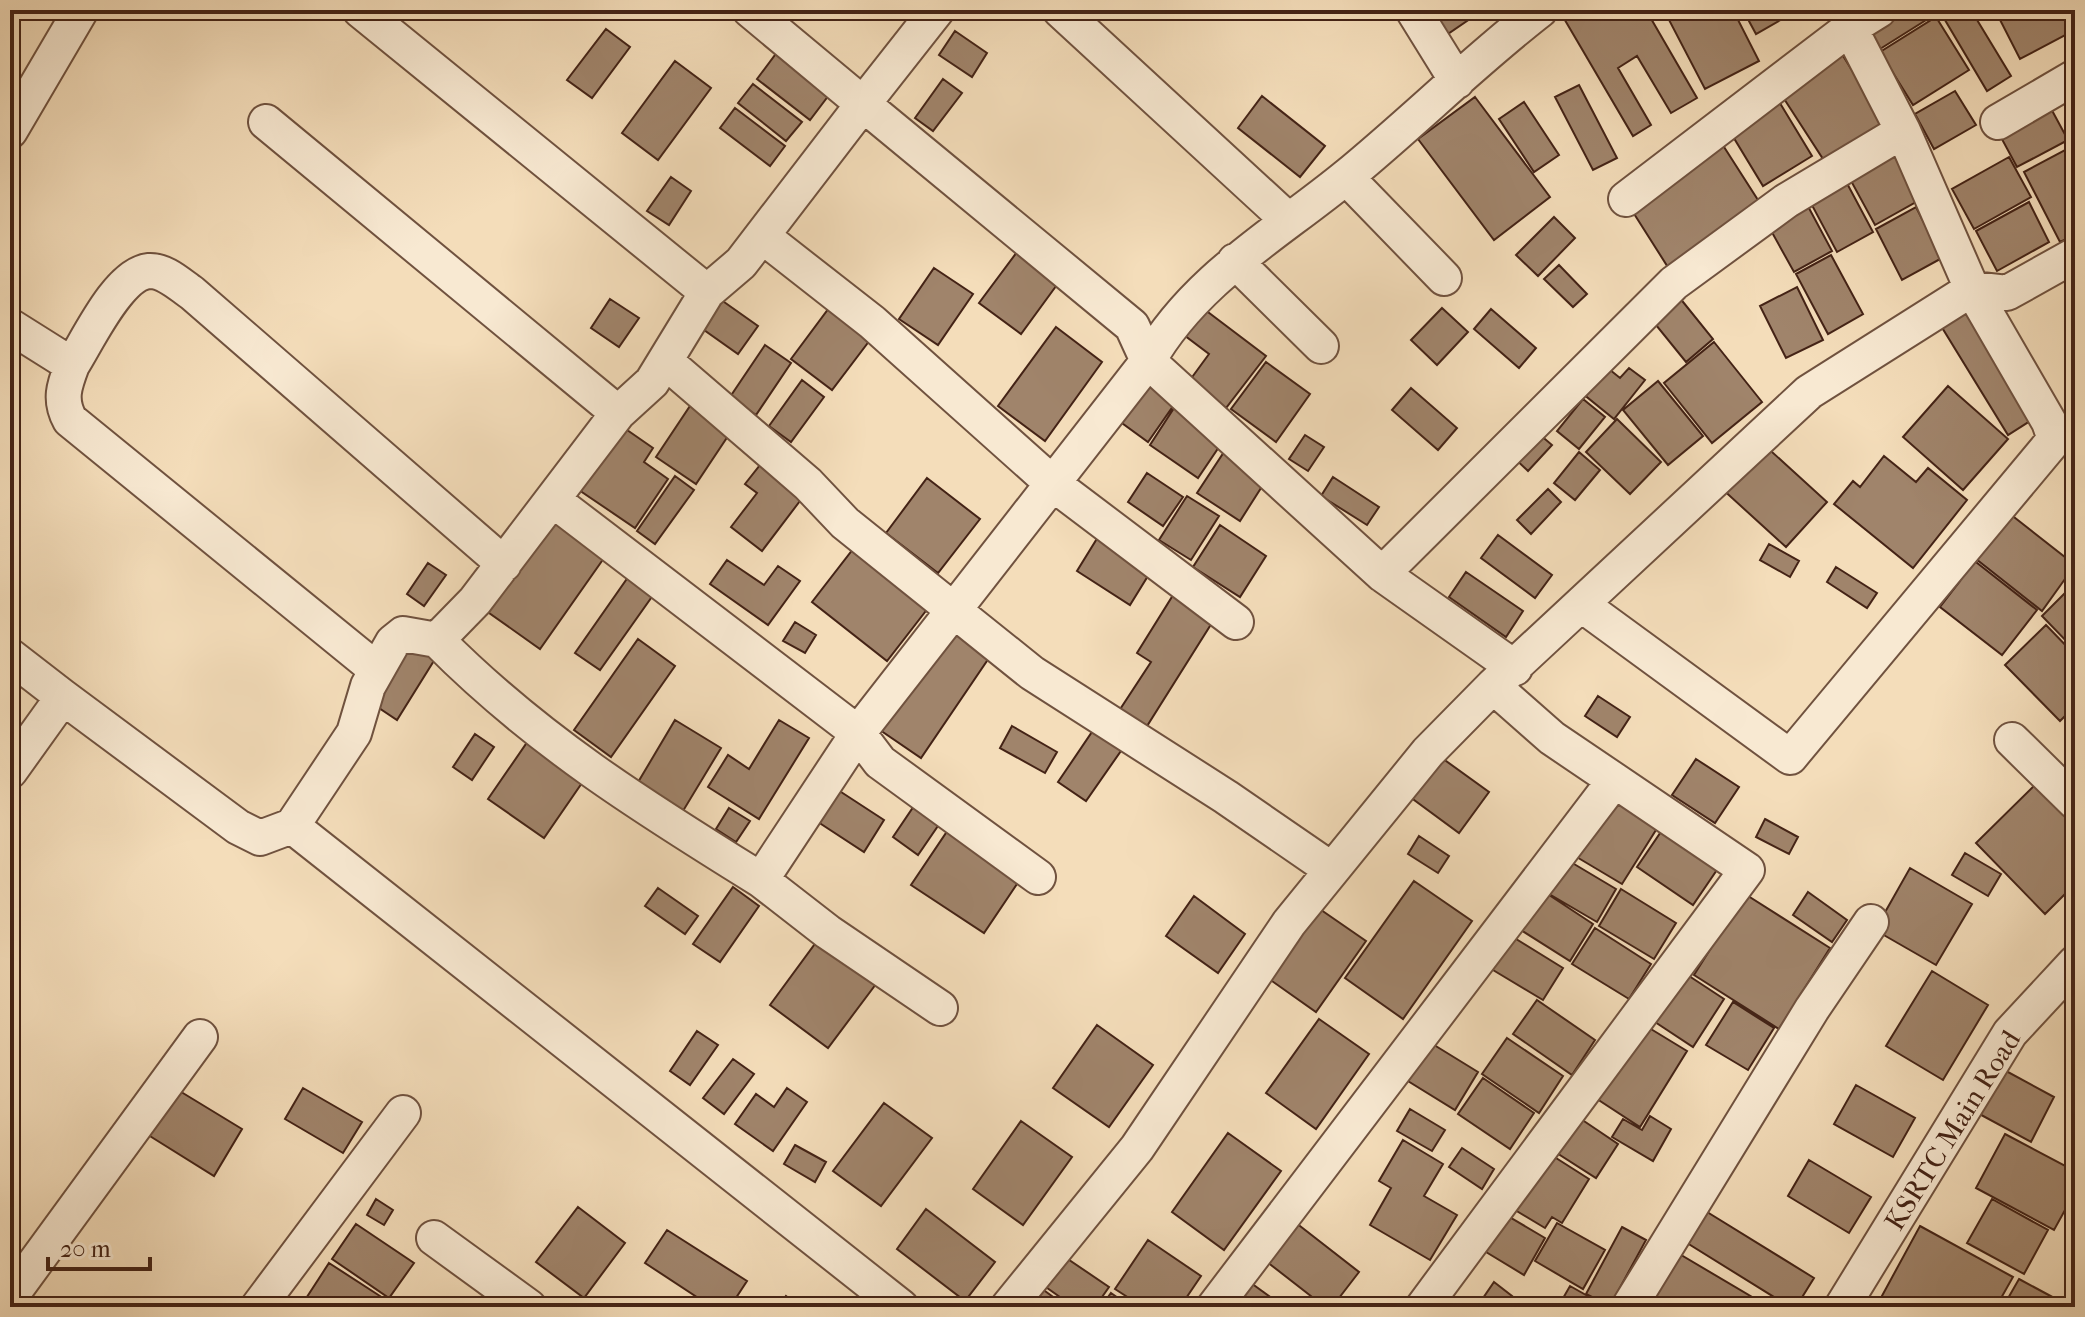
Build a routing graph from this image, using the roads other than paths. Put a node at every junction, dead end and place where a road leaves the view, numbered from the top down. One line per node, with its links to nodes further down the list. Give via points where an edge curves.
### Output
1 (81, 10): 15 (street)
2 (360, 10): 25 (street)
3 (750, 10): 12 (street)
4 (937, 10): 12 (street)
5 (1060, 10): 19 (street)
6 (1413, 10): 11 (street)
7 (1879, 10): 9 (street)
8 (1520, 16): 11 (street)
9 (1850, 28): 16 (street); 18 (street)
10 (2075, 77): 14 (street)
11 (1457, 81): 17 (street)
12 (863, 104): 20 (street); 29 (street, via 1132,326)
13 (266, 122): 31 (street)
14 (1998, 122)
15 (10, 131)
16 (1903, 131): 24 (street); 35 (street, via 1786,201 1674,283)
17 (1346, 177): 19 (street); 23 (street)
18 (1626, 199)
19 (1288, 220): 22 (street)
20 (762, 236): 25 (street); 32 (street, via 872,322)
21 (2075, 255): 24 (street, via 2007,293)
22 (1235, 261): 27 (street); 29 (street, via 1184,308)
23 (1444, 278)
24 (1972, 289): 36 (street, via 1809,392); 36 (street, via 2055,439 1790,757)
25 (707, 292): 28 (street)
26 (10, 326): 30 (street)
27 (1321, 346)
28 (665, 361): 31 (street, via 652,382); 37 (street, via 808,484 845,523)
29 (1148, 361): 32 (street); 35 (street)
30 (72, 365): 34 (street, via 117,291 134,275 164,274); 41 (street, via 62,391 70,420)
31 (618, 413): 33 (street)
32 (1052, 483): 37 (street); 38 (street)
33 (553, 500): 34 (street); 44 (street)
34 (504, 564): 39 (street)
35 (1382, 574): 42 (street)
36 (1582, 605): 42 (street)
37 (953, 608): 44 (street); 50 (street, via 1032,673)
38 (1236, 622)
39 (437, 640): 41 (street, via 403,634); 52 (street, via 554,746)
40 (10, 656): 43 (street)
41 (377, 670): 49 (street, via 354,733)
42 (1504, 677): 47 (street, via 1552,738); 50 (street, via 1428,752)
43 (63, 697): 46 (street); 49 (street, via 238,827 260,838)
44 (858, 733): 51 (street, via 880,762); 52 (street)
45 (2012, 740): 48 (street)
46 (10, 771)
47 (1614, 781): 64 (street); 65 (street, via 1747,870)
48 (2075, 802)
49 (292, 826): 62 (street)
50 (1332, 870): 63 (street, via 1289,923 1137,1148)
51 (1038, 877)
52 (761, 880): 55 (street)
53 (1871, 922): 66 (street)
54 (2075, 963): 67 (street, KSRTC Main Road, via 2010,1033)
55 (940, 1008)
56 (200, 1037): 59 (street)
57 (403, 1113): 60 (street)
58 (434, 1238): 61 (street)
59 (10, 1297)
60 (258, 1307)
61 (529, 1307)
62 (901, 1307)
63 (1008, 1307)
64 (1214, 1307)
65 (1423, 1307)
66 (1629, 1307)
67 (1842, 1307)

